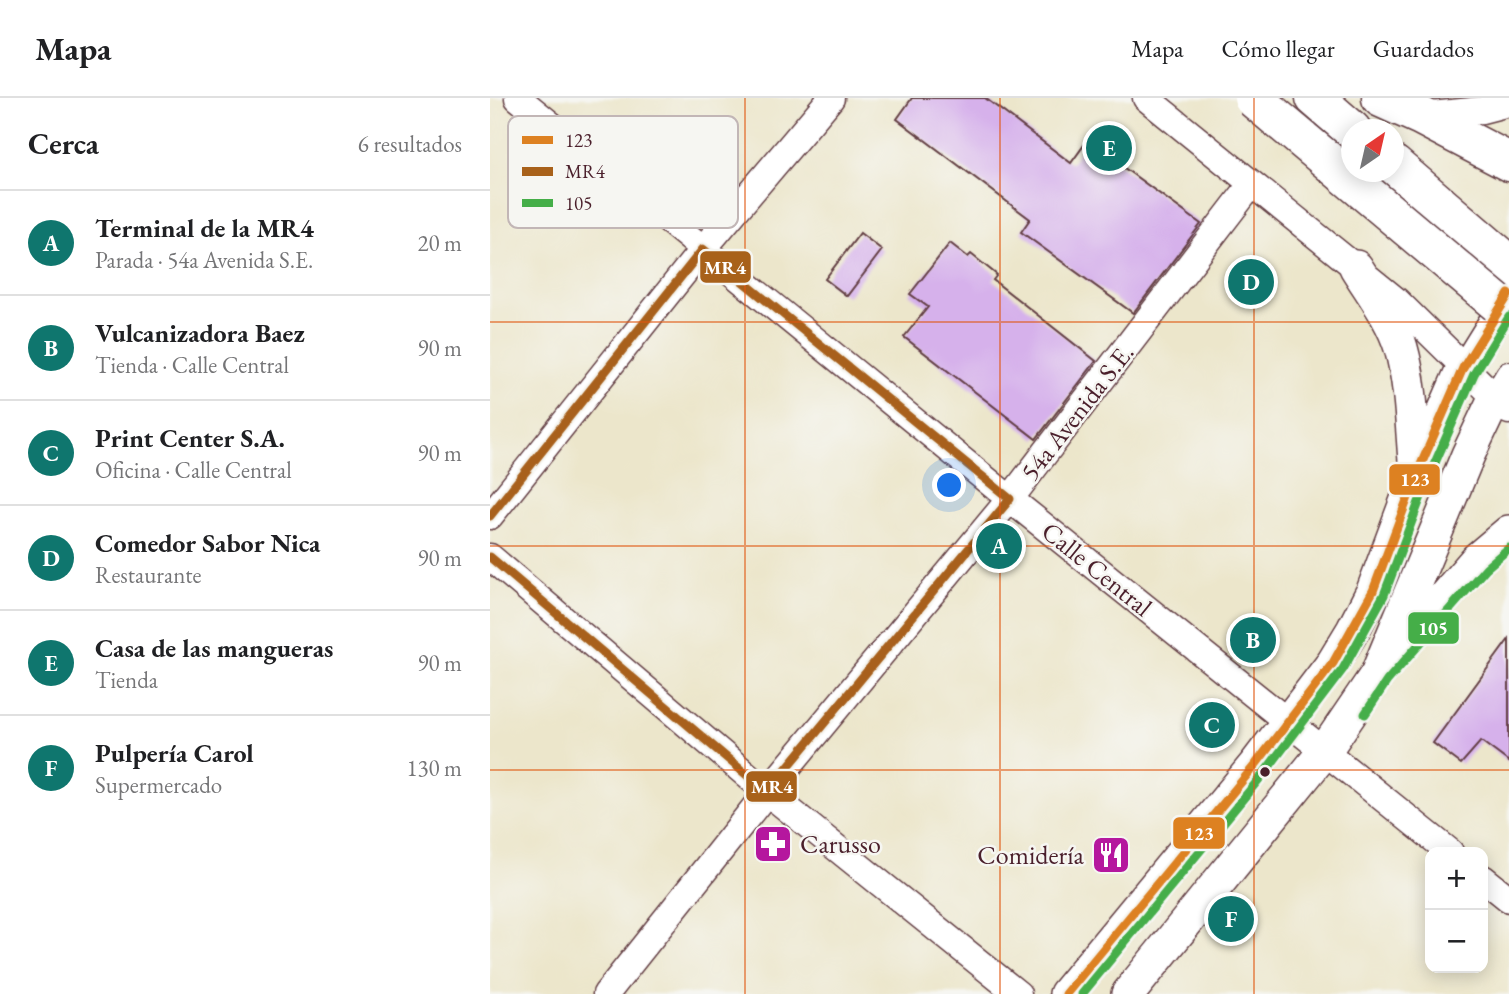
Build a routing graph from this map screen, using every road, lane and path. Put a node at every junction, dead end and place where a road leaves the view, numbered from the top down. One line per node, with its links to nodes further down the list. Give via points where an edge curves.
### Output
1 (518, 98): 8 (street, Calle Central)
2 (831, 98): 14 (street)
3 (1146, 98): 13 (street)
4 (1253, 98): 21 (highway, bridge)
5 (1315, 98): 10 (highway)
6 (1381, 98): 9 (highway)
7 (1509, 103): 9 (street)
8 (540, 116)
9 (1420, 116): 11 (highway)
10 (1341, 120)
11 (1509, 162)
12 (1404, 174): 18 (highway)
13 (1251, 186): 19 (street); 25 (street, 54a Avenida S.E.)
14 (738, 208)
15 (677, 228): 17 (street, Calle Central)
16 (721, 228): 17 (street)
17 (703, 249): 25 (street, Calle Central); 26 (street)
18 (1509, 264)
19 (1356, 267): 22 (street); 24 (main road, via 1387,316 1400,347)
20 (1509, 293): 22 (street)
21 (1509, 313)
22 (1463, 368): 23 (street); 24 (main road)
23 (1504, 395): 29 (main road, via 1468,455)
24 (1416, 476): 30 (main road, via 1373,591 1353,630)
25 (1010, 499): 30 (street, Calle Central); 32 (street, 54a Avenida S.E.)
26 (490, 516)
27 (1509, 532): 29 (main road, via 1478,559)
28 (490, 557): 32 (street)
29 (1377, 674): 31 (main road)
30 (1288, 722): 31 (street, Calle Central); 38 (main road)
31 (1324, 752): 33 (street, Calle Central); 39 (main road)
32 (767, 792): 36 (street, 54a Avenida S.E.); 37 (street)
33 (1444, 847)
34 (1488, 882): 35 (street)
35 (1509, 899)
36 (606, 994)
37 (1018, 994)
38 (1066, 994)
39 (1128, 994)

